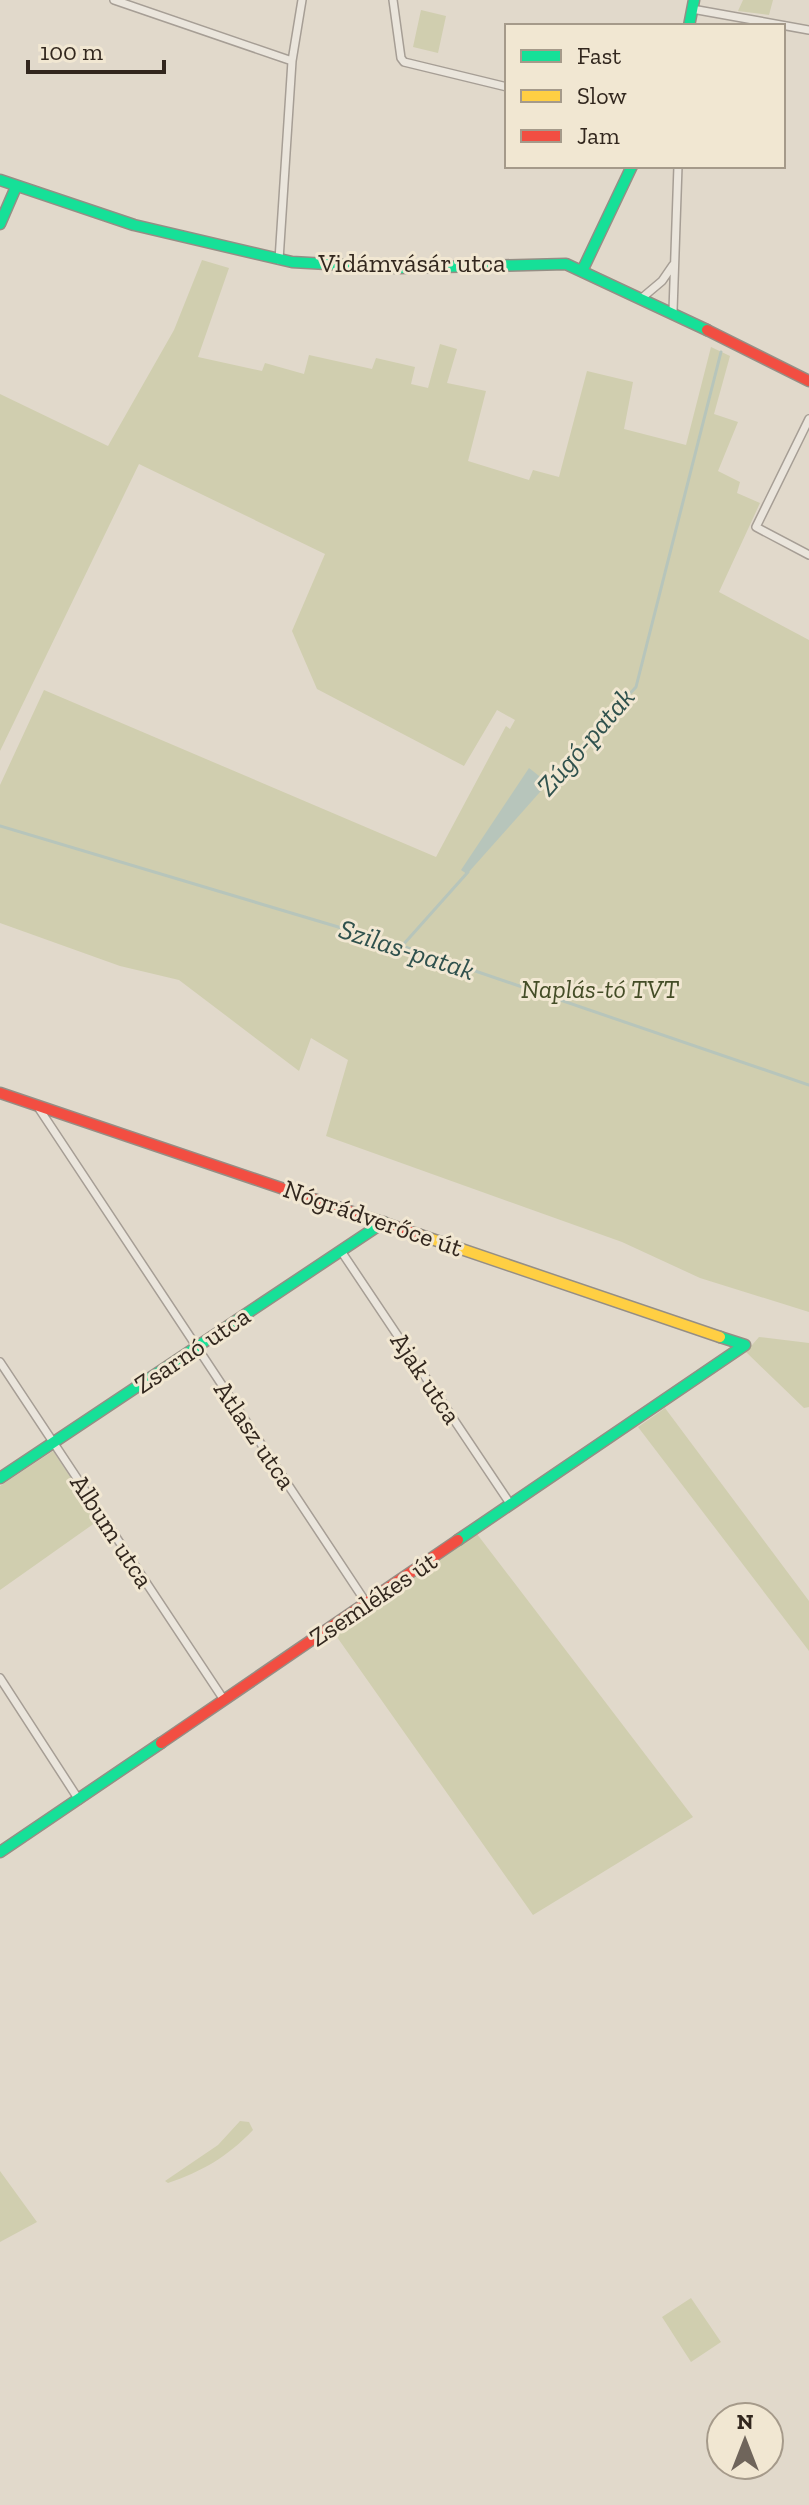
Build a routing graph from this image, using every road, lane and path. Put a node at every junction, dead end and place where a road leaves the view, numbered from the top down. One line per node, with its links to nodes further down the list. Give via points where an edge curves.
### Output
1 (114, 0): 9 (street)
2 (302, 0): 9 (street)
3 (393, 0): 10 (street, via 404,62)
4 (693, 4): 5 (street); 6 (street)
5 (689, 24)
6 (782, 24)
7 (785, 25): 8 (street)
8 (809, 30)
9 (292, 61): 16 (street)
10 (505, 87)
11 (631, 168): 18 (street)
12 (678, 168): 17 (street)
13 (0, 180): 14 (street, Vidámvásár utca)
14 (16, 187): 15 (street); 16 (street, Vidámvásár utca, via 121,221)
15 (0, 224)
16 (279, 260): 18 (street, Vidámvásár utca, via 398,268 548,262)
17 (674, 263): 19 (street); 20 (street)
18 (583, 269): 19 (street, Vidámvásár utca)
19 (643, 297): 20 (street, Vidámvásár utca)
20 (673, 311): 21 (street, Vidámvásár utca)
21 (809, 381)
22 (809, 419): 23 (street, via 756,527)
23 (809, 555)
24 (0, 1093): 25 (street, Nógrádverőce út)
25 (37, 1105): 26 (street, Nógrádverőce út); 29 (street, Atlasz utca)
26 (384, 1222): 27 (street, Zsarnó utca); 28 (street, Nógrádverőce út)
27 (341, 1251): 29 (street, Zsarnó utca); 33 (street, Ajak utca)
28 (745, 1345): 33 (street, Zsemlékes út)
29 (196, 1347): 31 (street, Zsarnó utca); 34 (street, Atlasz utca)
30 (0, 1362): 31 (street, Album utca)
31 (54, 1442): 32 (street, Zsarnó utca); 36 (street, Album utca)
32 (0, 1478)
33 (511, 1505): 34 (street, Zsemlékes út)
34 (367, 1605): 36 (street, Zsemlékes út)
35 (0, 1678): 37 (street)
36 (224, 1700): 37 (street, Zsemlékes út)
37 (79, 1800): 38 (street, Zsemlékes út)
38 (0, 1852)

